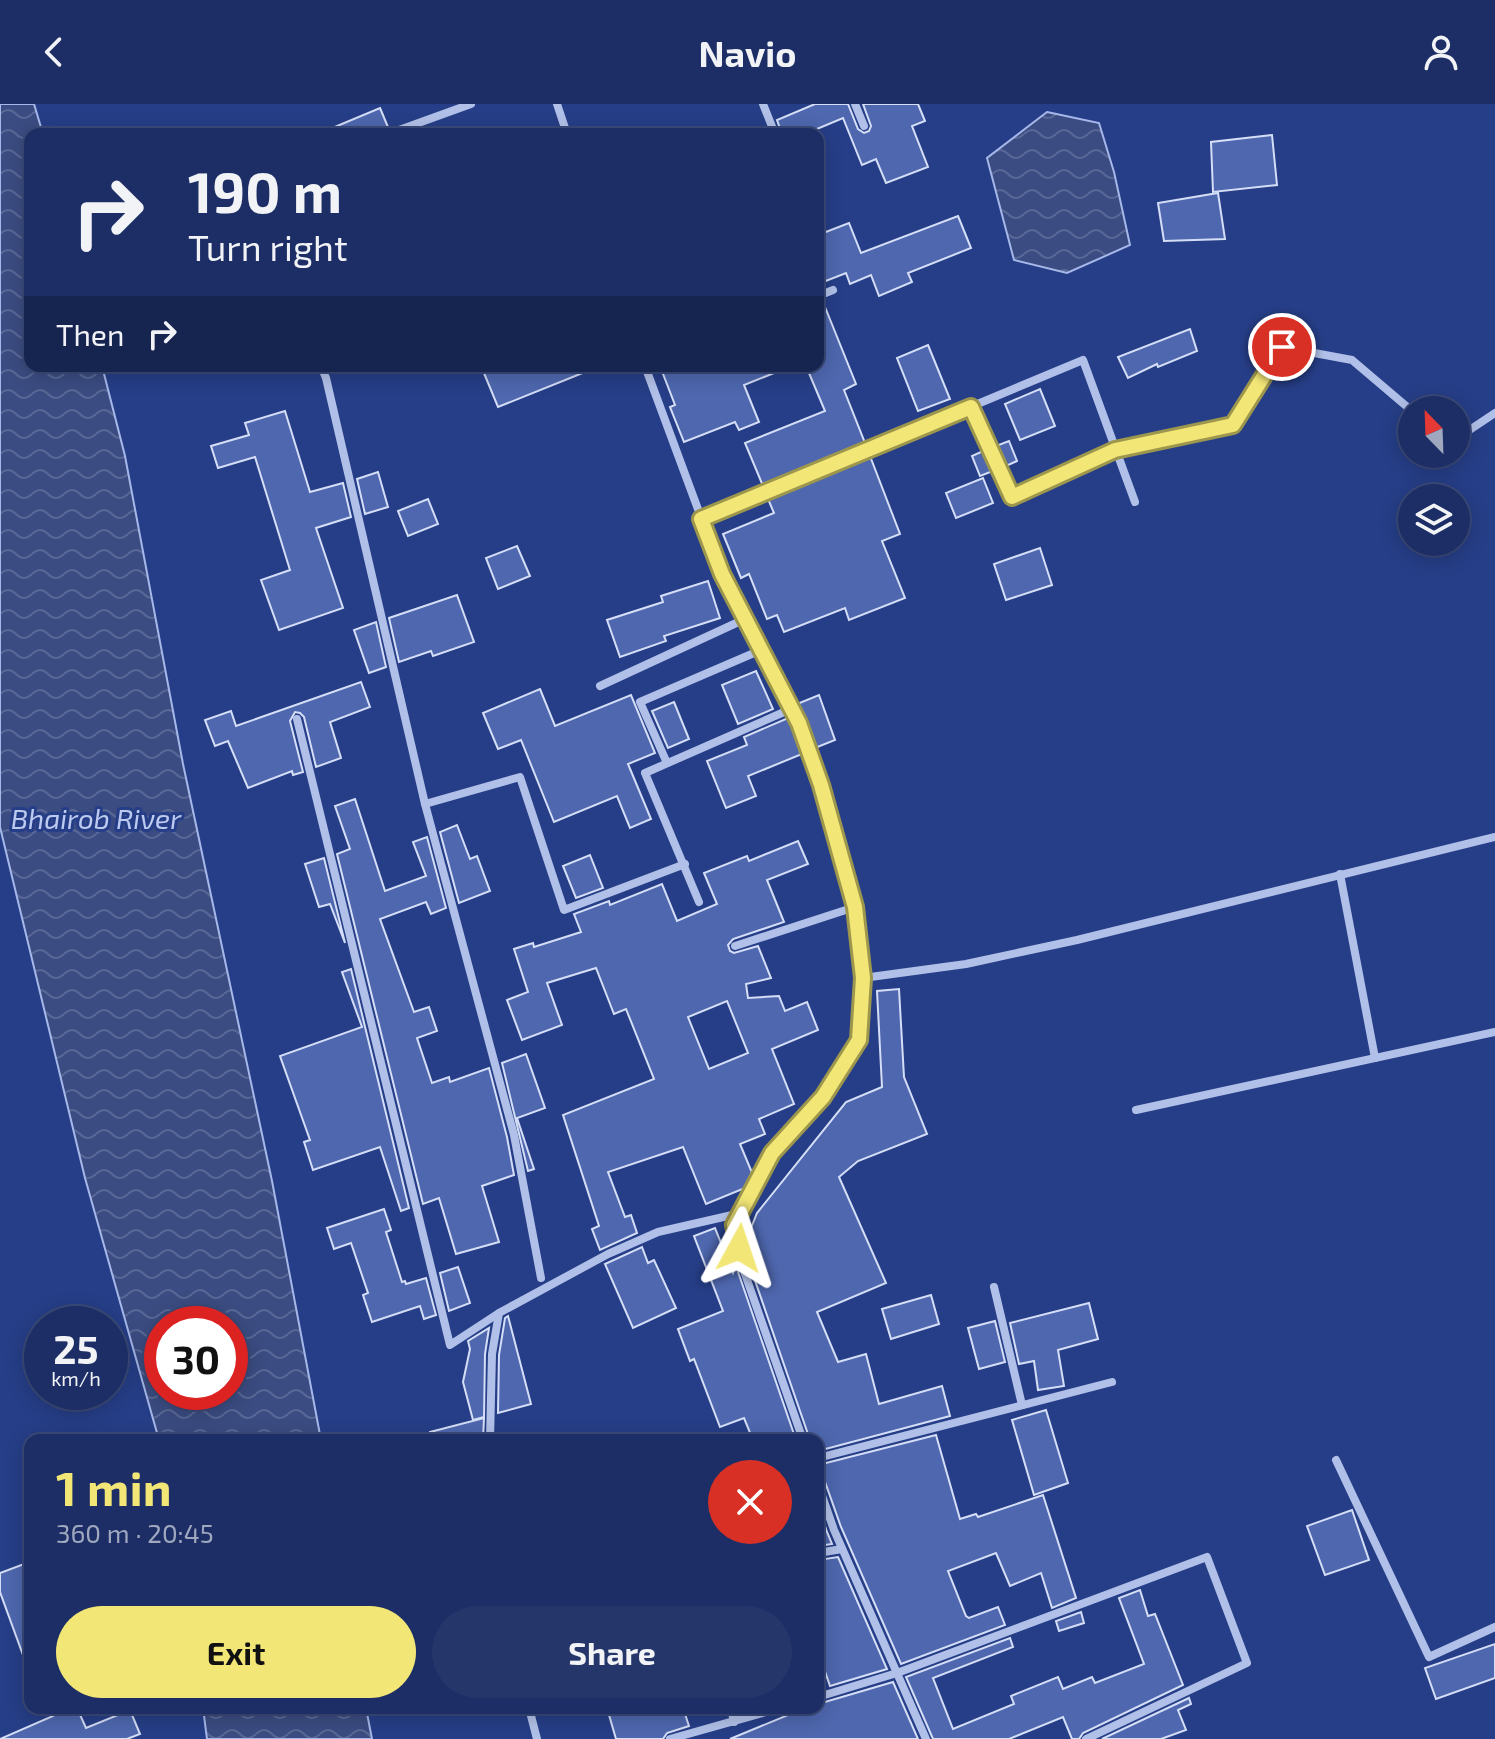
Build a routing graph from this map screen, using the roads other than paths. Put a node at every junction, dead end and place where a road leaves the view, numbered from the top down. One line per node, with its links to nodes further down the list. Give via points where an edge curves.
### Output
1 (471, 104): 6 (street)
2 (557, 104): 7 (street)
3 (763, 104): 8 (street)
4 (855, 104): 5 (street)
5 (864, 126)
6 (405, 128)
7 (565, 128)
8 (773, 128)
9 (833, 290): 10 (street)
10 (824, 294)
11 (323, 372): 26 (street)
12 (647, 372): 19 (street)
13 (1398, 399): 17 (street, via 1352,360 1282,347 1233,425)
14 (971, 407): 17 (street, via 1012,497); 17 (street, via 1083,360); 19 (street)
15 (1495, 413): 16 (street)
16 (1470, 430)
17 (1115, 450): 18 (street)
18 (1135, 502)
19 (701, 519): 20 (street)
20 (745, 619): 21 (street); 22 (street)
21 (761, 650): 23 (street); 25 (street, via 640,702)
22 (600, 686)
23 (791, 709): 25 (street); 31 (street, via 821,785)
24 (297, 719): 40 (street, via 450,1345)
25 (667, 763): 28 (street, via 645,773)
26 (425, 804): 28 (street, via 520,777 564,910); 38 (street, via 514,1135)
27 (1495, 837): 29 (street)
28 (685, 864): 30 (street)
29 (1340, 874): 33 (street, via 1077,940 966,964); 35 (street)
30 (699, 902)
31 (855, 907): 32 (street); 33 (street)
32 (735, 946)
33 (863, 978): 37 (street, via 859,1040 823,1097 772,1153)
34 (1495, 1032): 35 (street)
35 (1375, 1058): 36 (street)
36 (1136, 1110)
37 (741, 1213): 40 (street, via 658,1232); 44 (street, via 734,1225 744,1271)
38 (541, 1278)
39 (994, 1287): 42 (street)
40 (499, 1313): 43 (street)
41 (1112, 1382): 42 (street)
42 (1022, 1405): 45 (street)
43 (490, 1434)
44 (801, 1434)
45 (824, 1456)
46 (1336, 1460): 50 (street, via 1429,1657)
47 (824, 1500): 48 (street)
48 (842, 1549): 49 (street); 51 (street)
49 (824, 1552)
50 (1495, 1627)
51 (897, 1673): 52 (street); 59 (street); 60 (street, via 1207,1557 1247,1663)
52 (824, 1695)
53 (531, 1714): 57 (street)
54 (732, 1714): 56 (street)
55 (760, 1714): 56 (street)
56 (734, 1722): 58 (street)
57 (537, 1739)
58 (670, 1739)
59 (926, 1739)
60 (1086, 1739)

